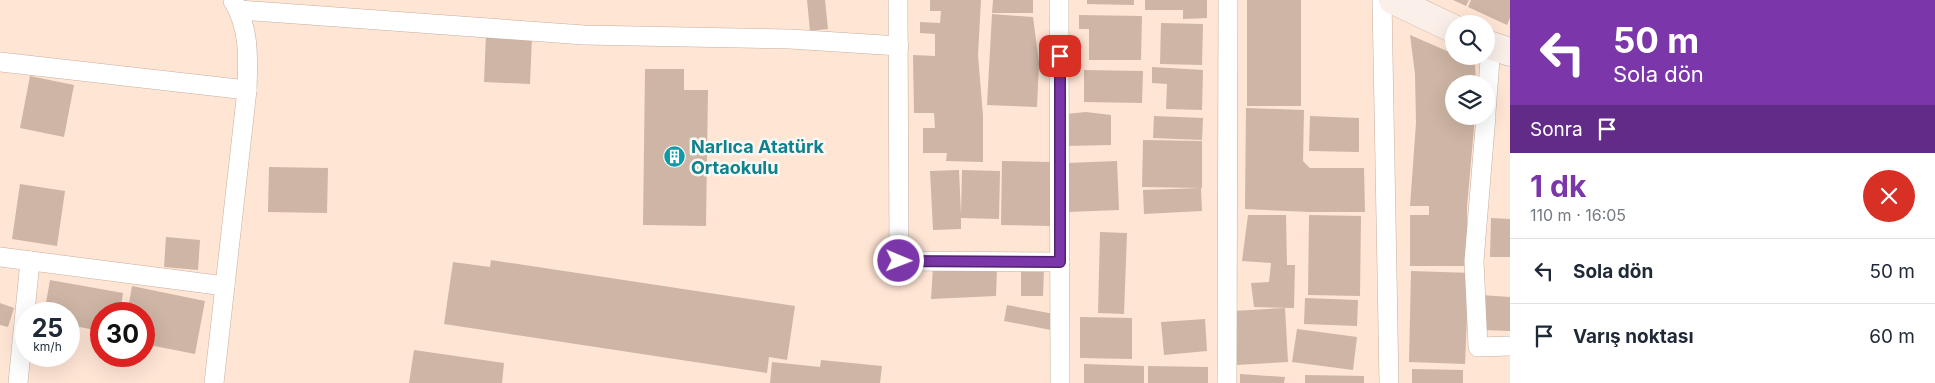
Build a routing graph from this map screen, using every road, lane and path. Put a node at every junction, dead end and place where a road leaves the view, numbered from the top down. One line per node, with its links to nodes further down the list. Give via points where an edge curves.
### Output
1 (898, 0): 8 (street)
2 (1059, 0): 16 (street)
3 (1228, 0): 22 (street)
4 (1382, 0): 23 (street)
5 (1393, 0): 7 (street)
6 (236, 5): 8 (street, via 584,35 790,39); 12 (street, via 248,45)
7 (1445, 25)
8 (899, 46): 16 (street, via 899,261)
9 (1496, 48): 11 (street)
10 (0, 62): 12 (street)
11 (1492, 75)
12 (247, 90): 17 (street)
13 (1485, 125): 18 (street, via 1474,261 1478,347)
14 (0, 257): 15 (street)
15 (30, 261): 17 (street); 19 (street)
16 (1060, 262): 21 (street)
17 (225, 286): 20 (street)
18 (1510, 346)
19 (18, 383)
20 (214, 383)
21 (1060, 383)
22 (1227, 383)
23 (1389, 383)

